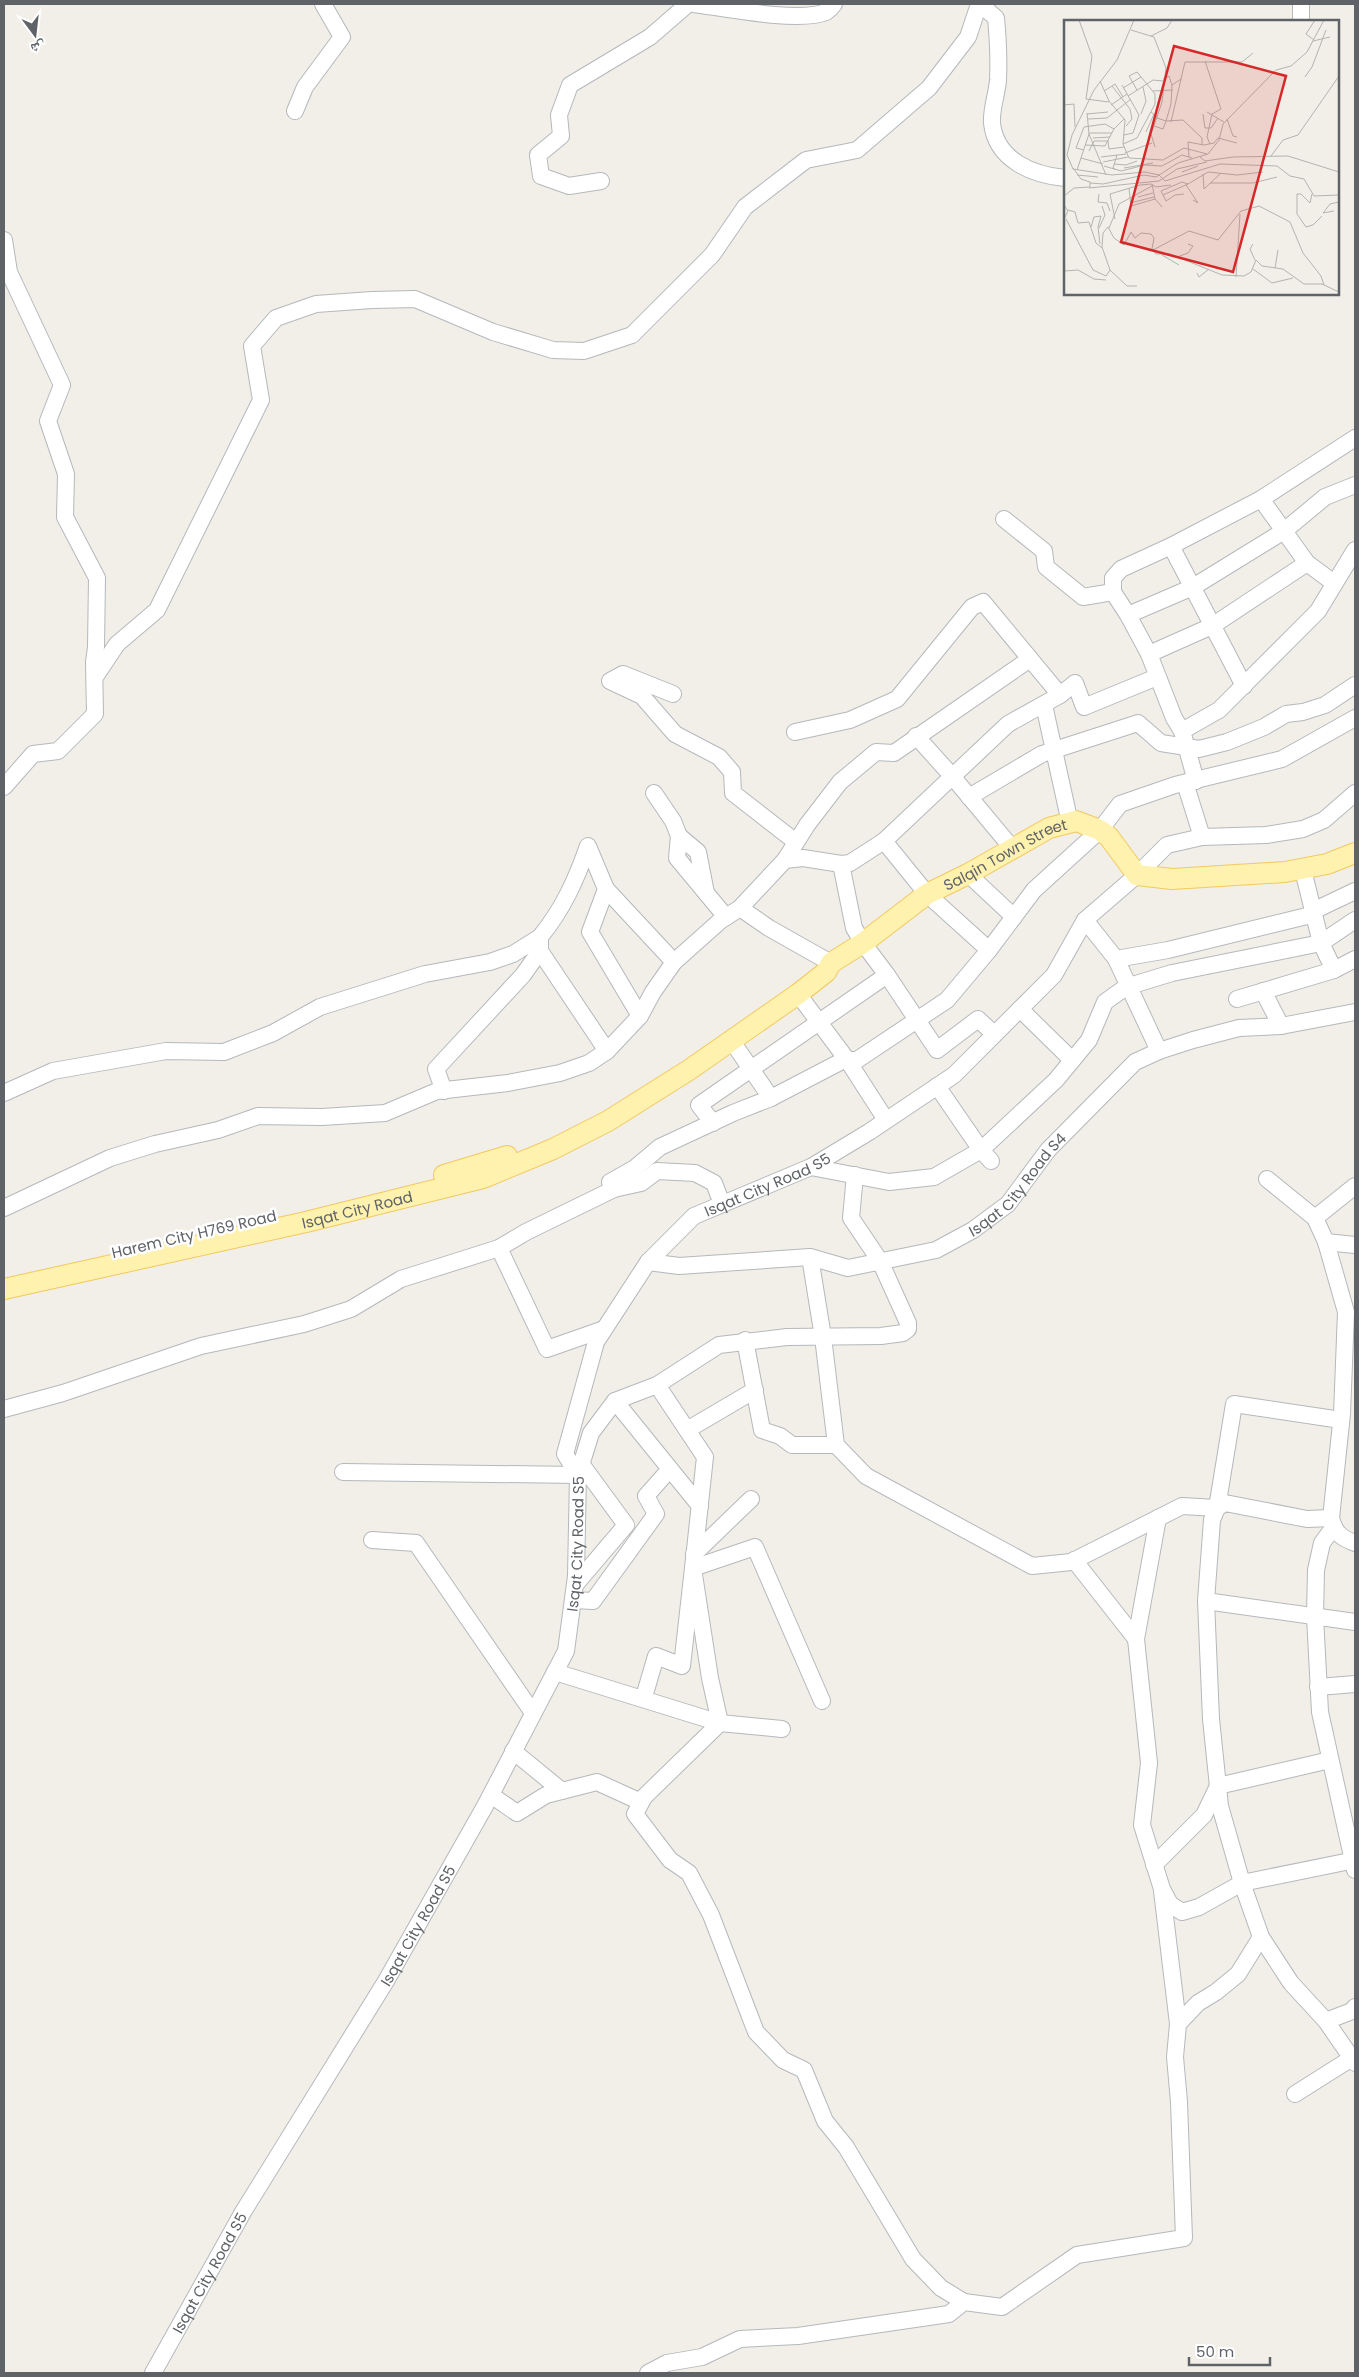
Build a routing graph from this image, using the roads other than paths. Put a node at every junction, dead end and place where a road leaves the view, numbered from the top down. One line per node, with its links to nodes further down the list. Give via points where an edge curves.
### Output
1 (323, 4): 8 (street, via 342,37 305,86)
2 (688, 4): 10 (street, via 650,37 570,85 560,115 561,136 538,155 541,176 569,186)
3 (694, 4): 4 (street, via 775,15 828,12)
4 (834, 4)
5 (980, 4): 9 (street, via 996,18 1000,50 992,122 999,145 1018,166 1048,177); 27 (street, via 968,38 929,88 857,150 806,160 745,207 712,255 632,335 584,351 553,350 493,332 415,299 316,304 276,318 252,346 261,400 157,610 117,644)
6 (1301, 4): 7 (street)
7 (1301, 20)
8 (296, 111)
9 (1064, 178)
10 (601, 181)
11 (4, 240): 27 (street, via 9,272 62,385 48,421 66,474 65,517 98,578)
12 (1355, 438): 14 (street)
13 (1355, 485): 16 (street, via 1325,497)
14 (1260, 499): 16 (street); 17 (street)
15 (1004, 519): 22 (street, via 1044,551 1046,567 1083,597)
16 (1284, 532): 19 (street); 21 (street)
17 (1171, 546): 21 (street); 22 (street, via 1122,569 1114,578)
18 (1355, 550): 20 (street)
19 (1308, 564): 20 (street); 24 (street)
20 (1334, 583): 30 (street, via 1318,611)
21 (1192, 587): 23 (street); 24 (street)
22 (1113, 592): 23 (street)
23 (1128, 615): 25 (street)
24 (1212, 626): 25 (street); 30 (street)
25 (1149, 654): 28 (street)
26 (1030, 659): 32 (street); 35 (street, via 983,602 972,607 897,699 850,720); 36 (street)
27 (95, 677): 41 (street, via 95,714 58,751 33,754)
28 (1157, 677): 32 (street, via 1084,707 1075,683); 37 (street)
29 (1355, 685): 37 (street, via 1325,705 1286,714 1227,742 1199,749)
30 (1244, 686): 37 (street)
31 (672, 694): 49 (street, via 623,674 610,681 642,696 675,734 719,757 732,772 734,792)
32 (1060, 695): 33 (street)
33 (1044, 706): 38 (street); 39 (street, via 1008,724)
34 (1355, 718): 40 (street, via 1282,759)
35 (795, 732)
36 (916, 736): 39 (street); 49 (street, via 894,753 876,752 840,782)
37 (1185, 738): 38 (street, via 1171,746 1161,743 1138,723); 40 (street)
38 (1055, 749): 44 (street); 45 (street)
39 (952, 776): 44 (street); 48 (street)
40 (1191, 782): 46 (street, via 1120,804); 47 (street)
41 (4, 787)
42 (654, 793): 63 (street, via 679,836 676,858)
43 (1355, 793): 47 (street, Isqat City Road S5, via 1324,820 1303,829 1266,835)
44 (969, 798): 50 (street)
45 (1070, 823): 46 (main road, Salqin Town Street); 50 (main road, Salqin Town Street, via 1049,828)
46 (1100, 830): 56 (main road, Salqin Town Street, via 1109,837); 62 (street, via 1034,890)
47 (1202, 837): 56 (street, Isqat City Road S5, via 1167,845)
48 (884, 841): 53 (street, via 850,863); 59 (street)
49 (796, 842): 52 (street)
50 (1012, 848): 55 (main road, Salqin Town Street)
51 (1355, 853): 54 (main road)
52 (785, 860): 53 (street, via 803,858); 60 (street)
53 (841, 864): 66 (street, via 854,928)
54 (1303, 870): 56 (main road, via 1172,879); 61 (street)
55 (968, 874): 59 (main road, Salqin Town Street); 62 (street)
56 (1137, 875): 64 (street, Isqat City Road S5)
57 (606, 889): 67 (street, via 588,846 574,886); 73 (street); 84 (street, via 590,932)
58 (1355, 891): 61 (street)
59 (927, 894): 66 (main road, Salqin Town Street); 69 (street)
60 (740, 908): 63 (street); 74 (street)
61 (1313, 911): 68 (street); 70 (street, via 1311,915)
62 (1014, 916): 69 (street)
63 (726, 917): 73 (street)
64 (1085, 920): 71 (street); 82 (street, Isqat City Road S5, via 1054,975)
65 (1355, 920): 68 (street)
66 (863, 943): 74 (main road, Salqin Town Street); 77 (street)
67 (540, 944): 90 (street); 97 (street, via 522,975 436,1069); 98 (street, via 490,962 425,974 320,1007 273,1033 224,1052 166,1051 53,1071)
68 (1322, 944): 75 (street); 76 (street)
69 (989, 950): 85 (street, via 946,1000)
70 (1168, 950): 71 (street); 76 (street)
71 (1116, 959): 78 (street)
72 (1355, 959): 75 (street)
73 (674, 962): 84 (street)
74 (831, 963): 80 (main road, Salqin Town Street, via 826,972)
75 (1334, 970): 79 (street)
76 (1172, 973): 78 (street)
77 (887, 976): 85 (street); 86 (street)
78 (1128, 986): 91 (street); 92 (street, via 1105,1002 1089,1040)
79 (1263, 991): 81 (street); 87 (street)
80 (798, 994): 86 (street); 89 (main road, Salqin Town Street)
81 (1237, 999)
82 (1020, 1009): 88 (street, Isqat City Road S5); 92 (street)
83 (1352, 1010): 87 (street, Isqat City Road S4)
84 (640, 1016): 90 (street)
85 (918, 1020): 88 (street, via 937,1050 978,1019); 93 (street, via 857,1060)
86 (820, 1023): 93 (street); 95 (street)
87 (1281, 1026): 91 (street, Isqat City Road S4, via 1240,1028)
88 (994, 1034): 96 (street, Isqat City Road S5, via 954,1075)
89 (731, 1040): 94 (main road, Salqin Town Street); 95 (street)
90 (607, 1051): 97 (street, via 589,1063 560,1073)
91 (1159, 1051): 115 (street, Isqat City Road S4, via 1135,1062 1048,1150 1008,1204 974,1230 936,1250)
92 (1072, 1060): 102 (street)
93 (848, 1061): 99 (street, via 844,1060); 100 (street)
94 (689, 1070): 117 (main road, Harem City H769 Road, via 602,1118 518,1152 404,1186); 118 (main road, Isqat City Road, via 608,1121 553,1149 482,1178 306,1222)
95 (752, 1070): 99 (street); 101 (street, via 699,1105)
96 (937, 1086): 100 (street, Isqat City Road S5); 102 (street)
97 (444, 1091): 109 (street, via 385,1114 258,1116 218,1130 110,1158)
98 (4, 1093)
99 (771, 1098): 101 (street)
100 (886, 1120): 103 (street, Isqat City Road S5)
101 (713, 1122): 107 (street, via 660,1147 635,1168 610,1182)
102 (986, 1155): 104 (street, via 934,1177 889,1182)
103 (811, 1166): 104 (street); 108 (street, Isqat City Road S5)
104 (855, 1175): 115 (street, via 851,1218)
105 (1267, 1179): 110 (street)
106 (1355, 1186): 110 (street)
107 (614, 1189): 108 (street, via 641,1183 657,1171 695,1173 714,1183); 113 (street)
108 (722, 1204): 116 (street, Isqat City Road S5, via 694,1216)
109 (4, 1208)
110 (1315, 1218): 111 (street)
111 (1326, 1242): 112 (street); 119 (street)
112 (1355, 1245)
113 (499, 1248): 120 (street, via 547,1349); 126 (street, via 402,1280 351,1310 304,1324 201,1346 63,1393)
114 (810, 1257): 115 (street, Isqat City Road S4, via 848,1268); 116 (street, Isqat City Road S4, via 679,1266); 121 (street)
115 (880, 1261): 121 (street, via 908,1329 903,1333 881,1336)
116 (648, 1262): 120 (street, Isqat City Road S5)
117 (4, 1277)
118 (4, 1289)
119 (1350, 1312): 127 (street)
120 (604, 1329): 131 (street, Isqat City Road S5, via 596,1342 565,1454)
121 (824, 1337): 122 (street); 129 (street)
122 (745, 1340): 123 (street, via 719,1345); 124 (street)
123 (657, 1385): 125 (street); 128 (street)
124 (754, 1390): 128 (street); 129 (street, via 762,1430 780,1436 792,1445)
125 (615, 1401): 130 (street); 131 (street, via 591,1433)
126 (4, 1409)
127 (1341, 1420): 135 (street, via 1234,1404); 137 (street)
128 (687, 1430): 134 (street, via 705,1457)
129 (836, 1445): 140 (street, via 866,1476 1032,1566)
130 (670, 1469): 134 (street); 142 (street, via 646,1496 656,1514 593,1601)
131 (580, 1470): 132 (street); 142 (street, Isqat City Road S5); 142 (street, via 626,1525)
132 (343, 1472)
133 (751, 1499): 141 (street)
134 (700, 1506): 141 (street)
135 (1217, 1508): 136 (street, via 1182,1506); 137 (street, via 1225,1503); 143 (street, via 1212,1520)
136 (1158, 1518): 140 (street); 146 (street)
137 (1332, 1523): 139 (street, via 1341,1538); 144 (street, via 1322,1543 1316,1570)
138 (372, 1540): 152 (street, via 416,1543)
139 (1355, 1542)
140 (1074, 1560): 146 (street)
141 (693, 1561): 150 (street, via 682,1666 656,1656); 151 (street, via 755,1547); 153 (street, via 710,1678)
142 (574, 1592): 147 (street, Isqat City Road S5, via 566,1651)
143 (1206, 1601): 144 (street); 157 (street, via 1211,1719)
144 (1315, 1616): 145 (street); 149 (street)
145 (1355, 1622)
146 (1136, 1639): 162 (street, via 1149,1763 1142,1825)
147 (555, 1672): 150 (street); 152 (street, Isqat City Road S5)
148 (1355, 1684): 149 (street)
149 (1318, 1687): 156 (street)
150 (644, 1697): 153 (street)
151 (822, 1700)
152 (533, 1713): 155 (street, Isqat City Road S5)
153 (720, 1722): 154 (street); 160 (street)
154 (782, 1730)
155 (513, 1751): 158 (street); 159 (street, Isqat City Road S5)
156 (1330, 1760): 157 (street); 161 (street)
157 (1218, 1786): 162 (street, via 1204,1814); 163 (street, via 1220,1806)
158 (562, 1791): 159 (street, via 546,1795 517,1813); 160 (street, via 597,1782)
159 (491, 1795): 172 (street, Isqat City Road S5, via 386,1981 243,2212)
160 (641, 1802): 171 (street, via 635,1814 670,1860 689,1873 712,1915 756,2032 783,2060 804,2070 825,2121 846,2147 913,2259 941,2288)
161 (1354, 1864): 163 (street)
162 (1154, 1866): 164 (street)
163 (1242, 1883): 164 (street, via 1199,1907 1182,1912 1170,1904); 165 (street)
164 (1162, 1889): 168 (street)
165 (1261, 1937): 167 (street, via 1291,1983); 168 (street, via 1238,1974 1198,2003)
166 (1355, 2007): 167 (street)
167 (1326, 2021): 169 (street)
168 (1178, 2024): 171 (street, via 1175,2057 1180,2102 1184,2238 1077,2255 1002,2307)
169 (1354, 2061): 170 (street)
170 (1295, 2094)
171 (964, 2302): 173 (street, via 949,2314 798,2336 740,2339 702,2357 667,2363)
172 (154, 2373)
173 (648, 2373)

